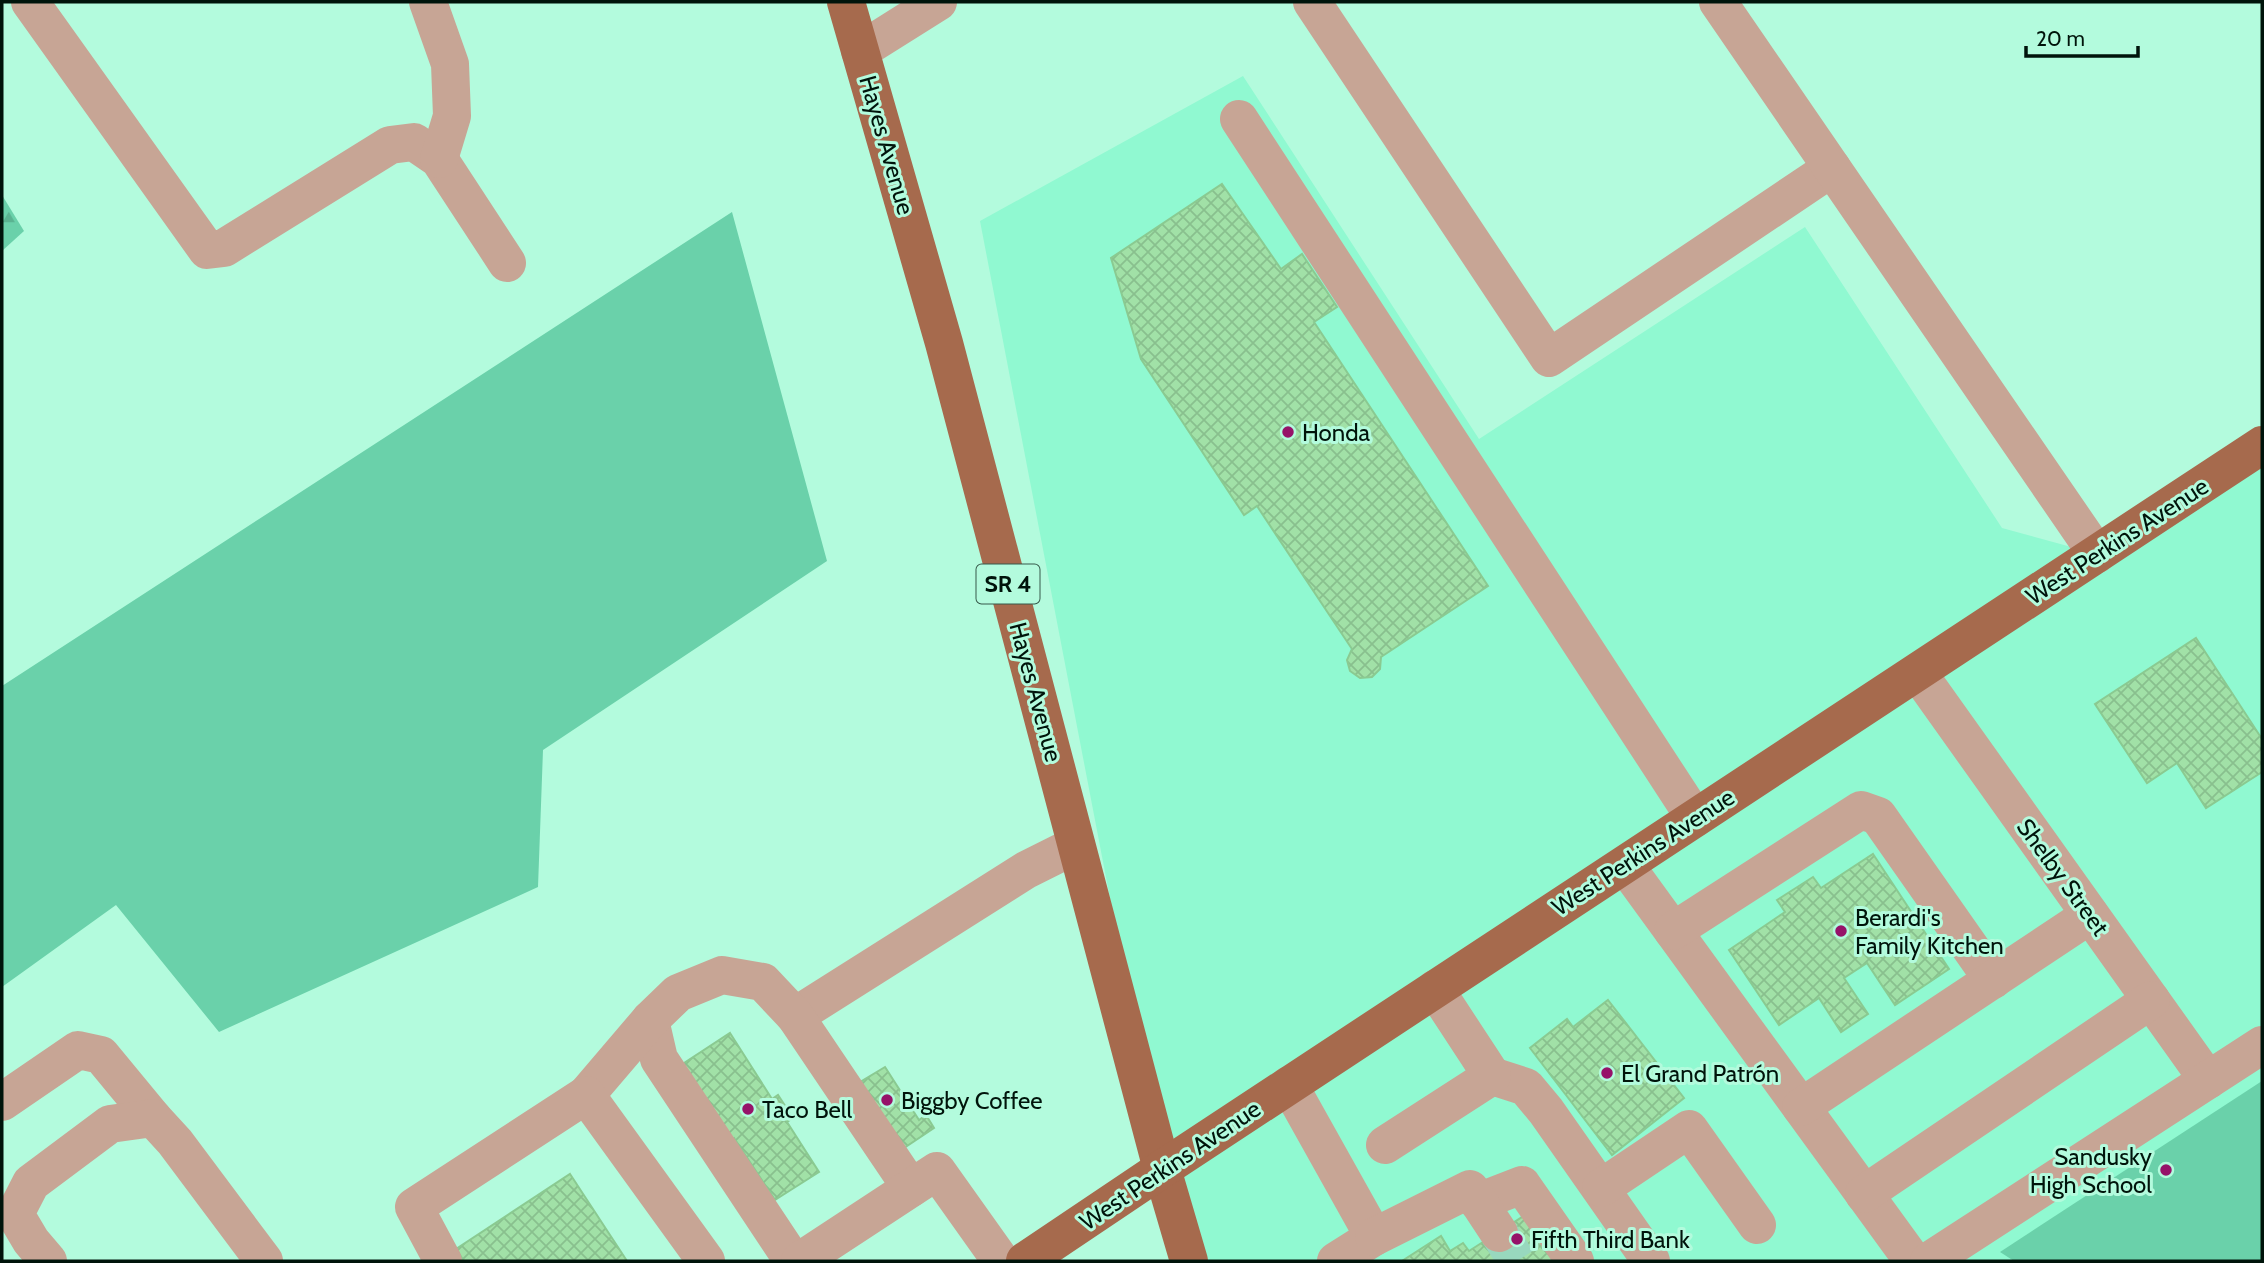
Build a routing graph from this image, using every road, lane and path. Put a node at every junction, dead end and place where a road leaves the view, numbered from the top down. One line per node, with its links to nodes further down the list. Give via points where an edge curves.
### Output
1 (30, 2): 9 (street, via 207,250 224,248 390,145 414,142)
2 (428, 2): 9 (street, via 450,64 452,116)
3 (846, 2): 7 (main road, Hayes Avenue / SR 4)
4 (938, 2): 7 (street)
5 (1312, 2): 10 (street, via 1549,358)
6 (1718, 2): 10 (street)
7 (860, 51): 16 (main road, Hayes Avenue / SR 4, via 944,343)
8 (1239, 119): 15 (street)
9 (439, 159): 11 (street)
10 (1832, 168): 13 (street)
11 (508, 263)
12 (2262, 445): 13 (main road, West Perkins Avenue)
13 (2097, 554): 14 (main road, West Perkins Avenue)
14 (1917, 673): 15 (main road, West Perkins Avenue); 18 (street, Shelby Street)
15 (1695, 818): 17 (main road, West Perkins Avenue)
16 (1076, 845): 23 (street, via 1026,870); 34 (main road, Hayes Avenue / SR 4)
17 (1625, 864): 19 (street); 21 (main road, West Perkins Avenue)
18 (2090, 915): 20 (street); 22 (street, Shelby Street)
19 (1673, 931): 20 (street, via 1860,810 1878,816); 31 (street)
20 (1993, 980): 31 (street)
21 (1435, 989): 26 (street); 28 (main road, West Perkins Avenue)
22 (2151, 1000): 27 (street, Shelby Street); 37 (street)
23 (795, 1016): 24 (street, via 763,982 722,975 678,993); 35 (street)
24 (650, 1020): 29 (street); 45 (street, via 659,1059)
25 (2262, 1045): 27 (street)
26 (1492, 1076): 33 (street); 36 (street, via 1526,1087)
27 (2208, 1080): 54 (street)
28 (1289, 1085): 34 (main road, West Perkins Avenue); 40 (street)
29 (586, 1095): 43 (street, via 414,1207); 44 (street)
30 (2, 1102): 32 (street, via 78,1050 101,1055)
31 (1801, 1107): 37 (street)
32 (153, 1118): 38 (street, via 110,1124); 42 (street)
33 (1385, 1145)
34 (1162, 1169): 48 (main road, West Perkins Avenue); 49 (main road, Hayes Avenue / SR 4)
35 (911, 1188): 46 (street); 47 (street, via 937,1171)
36 (1601, 1188): 39 (street, via 1689,1129); 52 (street)
37 (1864, 1194): 53 (street)
38 (8, 1205): 41 (street)
39 (1757, 1225)
40 (1374, 1237): 50 (street); 51 (street, via 1470,1189 1488,1217 1521,1185)
41 (48, 1261)
42 (264, 1261)
43 (443, 1261)
44 (706, 1261)
45 (793, 1261)
46 (800, 1261)
47 (1001, 1261)
48 (1025, 1261)
49 (1189, 1261)
50 (1336, 1261)
51 (1575, 1261)
52 (1651, 1261)
53 (1913, 1261)
54 (1929, 1261)

